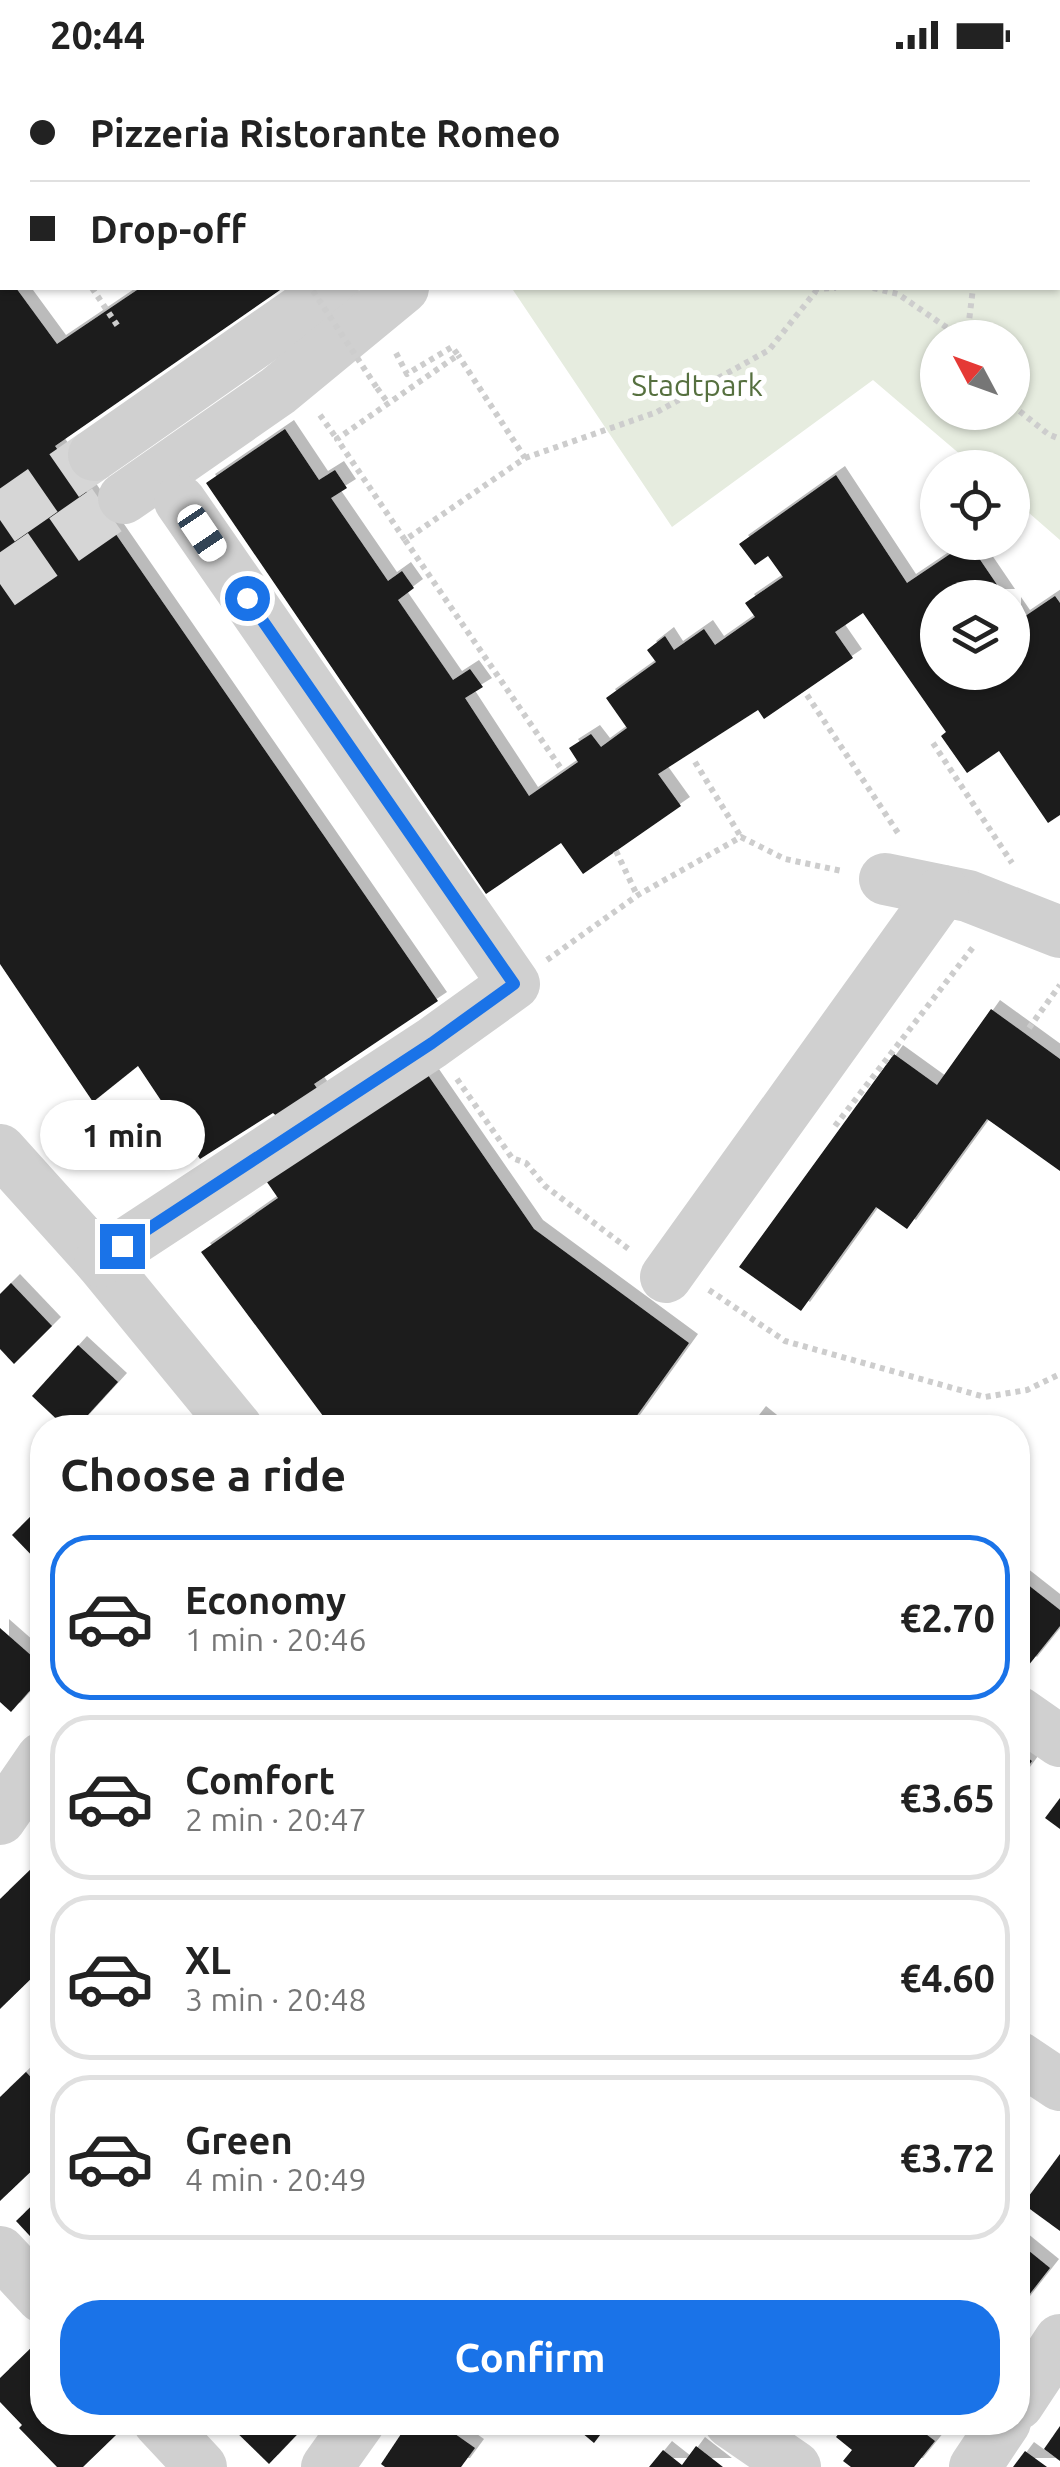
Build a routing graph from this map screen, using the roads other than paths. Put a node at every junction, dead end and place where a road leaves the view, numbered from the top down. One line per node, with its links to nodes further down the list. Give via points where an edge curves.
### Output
1 (322, 290): 3 (street, via 102,448)
2 (400, 290): 3 (street)
3 (148, 495): 8 (street, via 514,984)
4 (884, 879): 5 (street)
5 (939, 890): 6 (street, via 968,896 1008,888); 9 (street)
6 (1060, 932)
7 (0, 1150): 8 (street)
8 (100, 1261): 10 (street)
9 (666, 1278)
10 (226, 1415)
11 (1030, 1720): 12 (street)
12 (1060, 1740)
13 (1030, 2065): 14 (street)
14 (1060, 2086)
15 (0, 2252): 16 (street)
16 (30, 2283)
17 (1060, 2340): 18 (street)
18 (1030, 2386)
19 (172, 2435): 23 (street)
20 (350, 2435): 24 (street)
21 (749, 2435): 25 (street)
22 (996, 2435): 26 (street)
23 (200, 2467)
24 (327, 2467)
25 (795, 2467)
26 (975, 2467)

